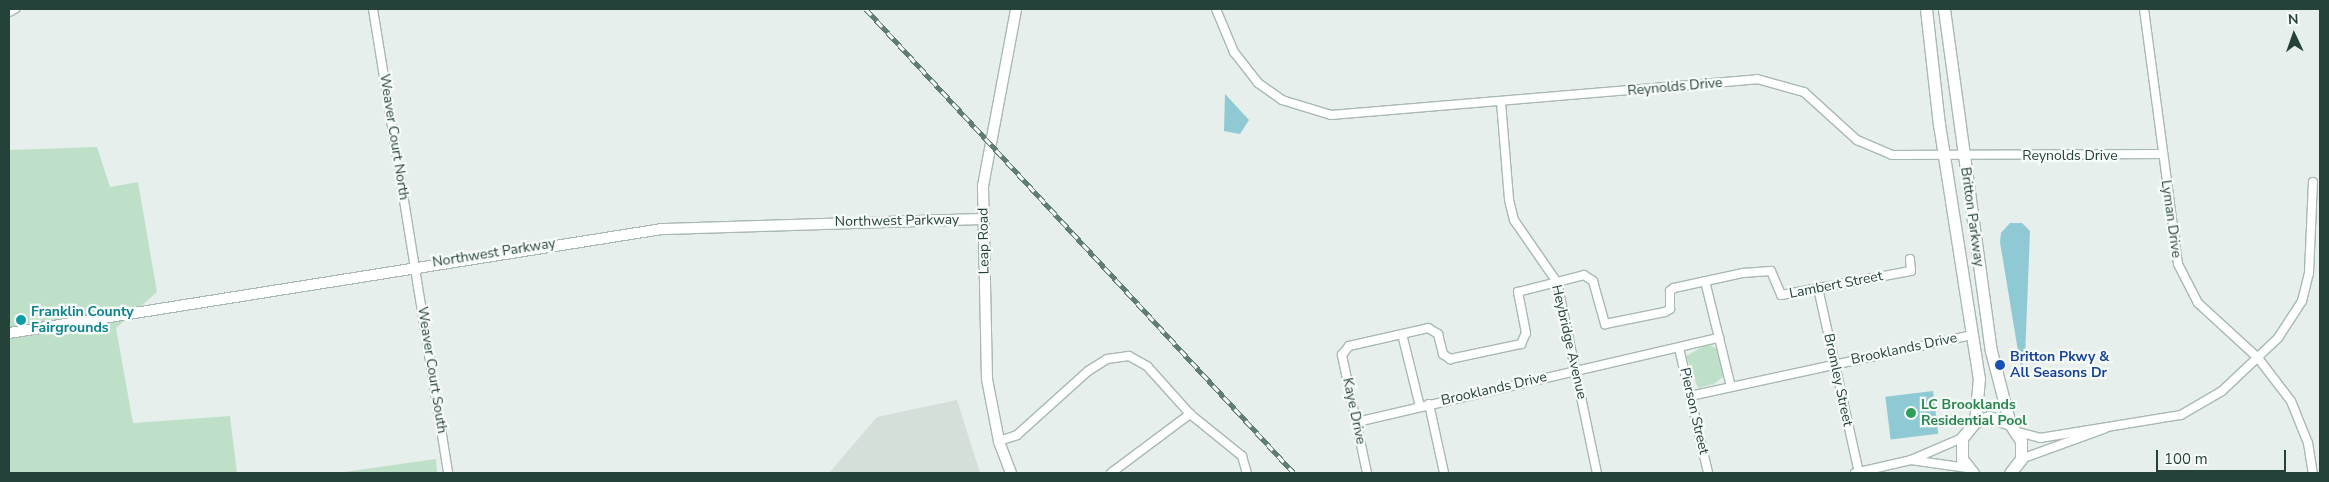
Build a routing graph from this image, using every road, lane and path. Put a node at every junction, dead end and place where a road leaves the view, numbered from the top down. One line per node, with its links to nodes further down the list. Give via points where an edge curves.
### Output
1 (15, 9): 8 (street)
2 (373, 9): 16 (street, Weaver Court North)
3 (1016, 9): 14 (street, Leap Road, via 984,166)
4 (1216, 9): 9 (street, Reynolds Drive, via 1224,35 1252,76 1282,100 1311,110 1352,114)
5 (1926, 9): 11 (main road, Britton Parkway)
6 (1944, 9): 12 (main road, Britton Parkway)
7 (2144, 9): 10 (street, Lyman Drive)
8 (9, 12)
9 (1501, 102): 11 (street, Reynolds Drive, via 1769,80 1804,92 1843,129 1872,148 1892,155); 18 (street, Heybridge Avenue, via 1514,220)
10 (2162, 154): 12 (street, Reynolds Drive); 26 (street, Lyman Drive, via 2173,244 2189,290 2198,303)
11 (1943, 155): 12 (street, Reynolds Drive); 22 (main road, Britton Parkway)
12 (1964, 156): 37 (main road, Britton Parkway, via 1991,351)
13 (2313, 182): 26 (street, via 2309,273 2302,301)
14 (984, 219): 16 (street, Northwest Parkway, via 674,227); 39 (street, Leap Road, via 987,379)
15 (1910, 259): 19 (street, Lambert Street, via 1911,271)
16 (415, 266): 20 (street, Northwest Parkway); 43 (street, Weaver Court South)
17 (1705, 281): 18 (street, Lambert Street, via 1670,291 1670,309 1665,312 1604,324 1590,276); 19 (street, Lambert Street, via 1766,269 1775,274 1781,295); 23 (street)
18 (1556, 282): 21 (street, Lambert Street, via 1518,292 1526,333 1521,344 1450,360 1443,354 1434,329); 28 (street, Heybridge Avenue)
19 (1818, 288): 27 (street, Bromley Street)
20 (9, 333)
21 (1402, 334): 25 (street, Lambert Street); 32 (street)
22 (1971, 335): 27 (street, Brooklands Drive); 35 (main road, Britton Parkway, via 1980,391)
23 (1719, 338): 24 (street, Brooklands Drive); 29 (street)
24 (1679, 348): 28 (street, Brooklands Drive); 30 (street, Pierson Street)
25 (1342, 349): 34 (street, Kaye Drive)
26 (2258, 358): 36 (street, via 2197,408); 53 (street, Lyman Drive, via 2300,420)
27 (1835, 364): 29 (street, Brooklands Drive); 51 (street, Bromley Street)
28 (1576, 370): 31 (street, Brooklands Drive); 49 (street, Heybridge Avenue)
29 (1731, 387): 30 (street, Brooklands Drive)
30 (1690, 396): 50 (street, Pierson Street)
31 (1429, 404): 32 (street, Brooklands Drive); 48 (street)
32 (1420, 407): 34 (street, Brooklands Drive)
33 (1190, 414): 39 (street, via 1147,366 1129,356 1107,359 1088,370 1017,435); 45 (street); 46 (street, via 1242,456)
34 (1357, 422): 47 (street, Kaye Drive)
35 (1974, 422): 37 (main road, via 1996,418); 38 (main road)
36 (2110, 427): 37 (street, via 2040,438); 40 (street)
37 (2014, 428): 40 (main road, Britton Parkway)
38 (1962, 438): 41 (street); 42 (main road)
39 (999, 441): 44 (street, Leap Road)
40 (2021, 458): 52 (main road)
41 (1912, 460): 42 (street); 51 (street)
42 (1970, 470)
43 (448, 473)
44 (1011, 473)
45 (1111, 473)
46 (1247, 473)
47 (1367, 473)
48 (1444, 473)
49 (1597, 473)
50 (1708, 473)
51 (1857, 473)
52 (2010, 473)
53 (2313, 473)

